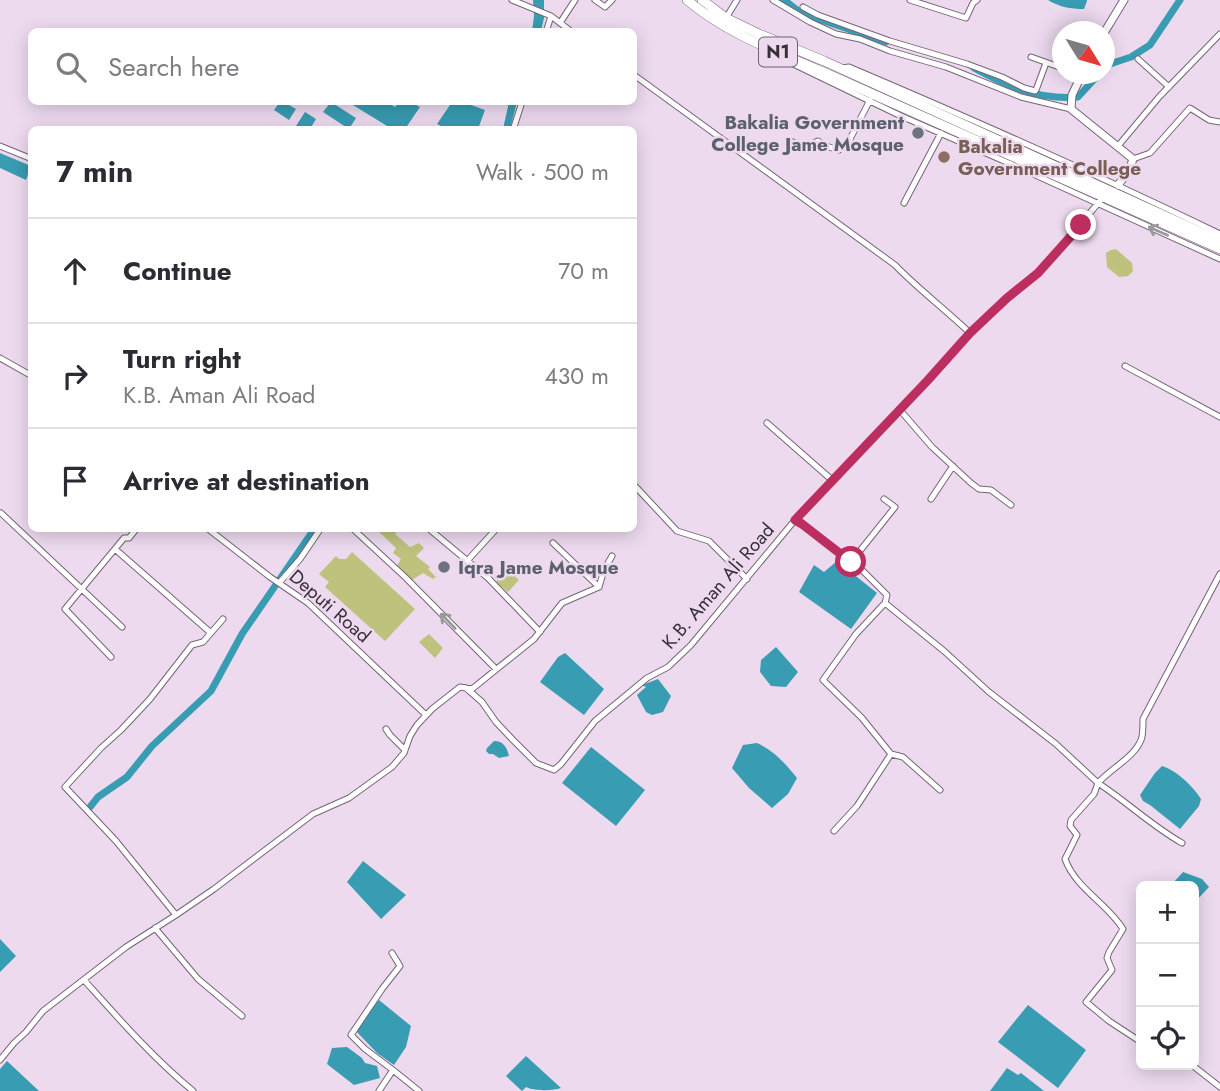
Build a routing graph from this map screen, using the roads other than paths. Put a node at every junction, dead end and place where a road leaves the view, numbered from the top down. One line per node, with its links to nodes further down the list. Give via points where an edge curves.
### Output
1 (512, 0): 13 (street)
2 (575, 0): 16 (street)
3 (595, 0): 4 (street, via 605,7)
4 (612, 0)
5 (687, 0): 20 (highway, N1, via 722,25)
6 (702, 0): 14 (highway, N1)
7 (737, 0): 14 (street)
8 (773, 0): 30 (street, via 836,34 946,67 1021,97)
9 (910, 0): 10 (street, via 966,18)
10 (977, 0)
11 (1120, 1): 15 (street)
12 (803, 7): 23 (street, via 890,41 967,64 1024,89 1036,90)
13 (548, 15): 16 (street); 17 (street)
14 (726, 18): 20 (highway, N1)
15 (1110, 21)
16 (560, 23): 18 (street)
17 (546, 28)
18 (567, 28)
19 (1220, 34): 28 (street)
20 (777, 48): 25 (highway, N1); 29 (street, via 783,59); 45 (highway, N1)
21 (1031, 57): 23 (street)
22 (1138, 59): 28 (street)
23 (1046, 63): 24 (street)
24 (1052, 65)
25 (839, 68): 40 (street, via 849,67); 44 (highway, N1)
26 (637, 77): 47 (street, via 895,265)
27 (1077, 84): 30 (street)
28 (1169, 87): 37 (street)
29 (870, 100): 34 (street); 35 (street, via 850,139 839,150 818,141 808,147)
30 (1071, 102): 37 (street)
31 (521, 105): 33 (street)
32 (1220, 122): 39 (street, via 1190,108 1150,153)
33 (514, 126)
34 (941, 133): 41 (street); 42 (street)
35 (793, 142)
36 (0, 146): 38 (street)
37 (1118, 146): 39 (street)
38 (28, 157)
39 (1133, 159): 40 (street)
40 (1115, 187): 43 (street)
41 (1099, 202): 46 (street, one-way to 41); 47 (street, K.B. Aman Ali Road, via 1038,273)
42 (904, 203)
43 (1220, 234)
44 (1220, 241)
45 (1220, 249)
46 (1220, 259)
47 (970, 333): 51 (street, K.B. Aman Ali Road)
48 (0, 358): 50 (street)
49 (1125, 366): 52 (street)
50 (28, 374)
51 (900, 410): 54 (street); 55 (street, K.B. Aman Ali Road)
52 (1220, 416)
53 (767, 423): 55 (street)
54 (953, 466): 58 (street); 59 (street, via 979,489 991,491)
55 (832, 480): 61 (street, K.B. Aman Ali Road)
56 (637, 488): 74 (street, via 677,531 709,541)
57 (884, 499): 72 (street, via 895,508)
58 (932, 499)
59 (1011, 505)
60 (1, 513): 78 (street)
61 (795, 520): 72 (street); 74 (street, K.B. Aman Ali Road)
62 (134, 532): 69 (street)
63 (212, 532): 75 (street, Deputi Road)
64 (318, 532): 75 (street)
65 (356, 532): 85 (street, one-way to 65)
66 (433, 532): 71 (street)
67 (493, 532): 71 (street)
68 (553, 543): 77 (street)
69 (116, 549): 78 (street); 83 (street)
70 (612, 556): 77 (street)
71 (467, 561): 82 (street)
72 (851, 562): 79 (street, via 887,595)
73 (1220, 574): 76 (street)
74 (747, 579): 86 (street, K.B. Aman Ali Road, via 691,645 595,721 554,770 536,763)
75 (279, 583): 87 (street, Deputi Road, via 307,603)
76 (1218, 584): 91 (street, via 1143,719 1136,748)
77 (599, 587): 82 (street, via 562,603)
78 (82, 589): 81 (street); 84 (street, via 66,612)
79 (885, 603): 90 (street, via 823,680); 91 (street)
80 (223, 619): 83 (street)
81 (122, 626)
82 (540, 632): 85 (street)
83 (211, 633): 95 (street, via 203,642 191,645 150,699 65,787)
84 (111, 657)
85 (496, 669): 86 (street, via 472,689)
86 (466, 688): 87 (street, via 451,692)
87 (426, 715): 89 (street)
88 (386, 729): 89 (street)
89 (405, 750): 95 (street, via 392,767 362,789 313,814)
90 (891, 754): 92 (street, via 903,757); 93 (street, via 857,806)
91 (1098, 783): 94 (street); 100 (street, via 1071,820 1077,835 1065,859 1069,871 1123,929 1107,958 1112,970 1086,1002)
92 (940, 790)
93 (834, 831)
94 (1182, 843)
95 (176, 915): 96 (street)
96 (155, 928): 98 (street); 99 (street, via 198,979)
97 (392, 953): 102 (street, via 400,966 351,1035)
98 (84, 980): 101 (street, via 43,1011); 105 (street, via 127,1029)
99 (242, 1016)
100 (1136, 1039)
101 (0, 1060)
102 (393, 1070): 106 (street); 107 (street)
103 (1198, 1070): 104 (street)
104 (1220, 1087)
105 (194, 1091)
106 (379, 1091)
107 (419, 1091)

